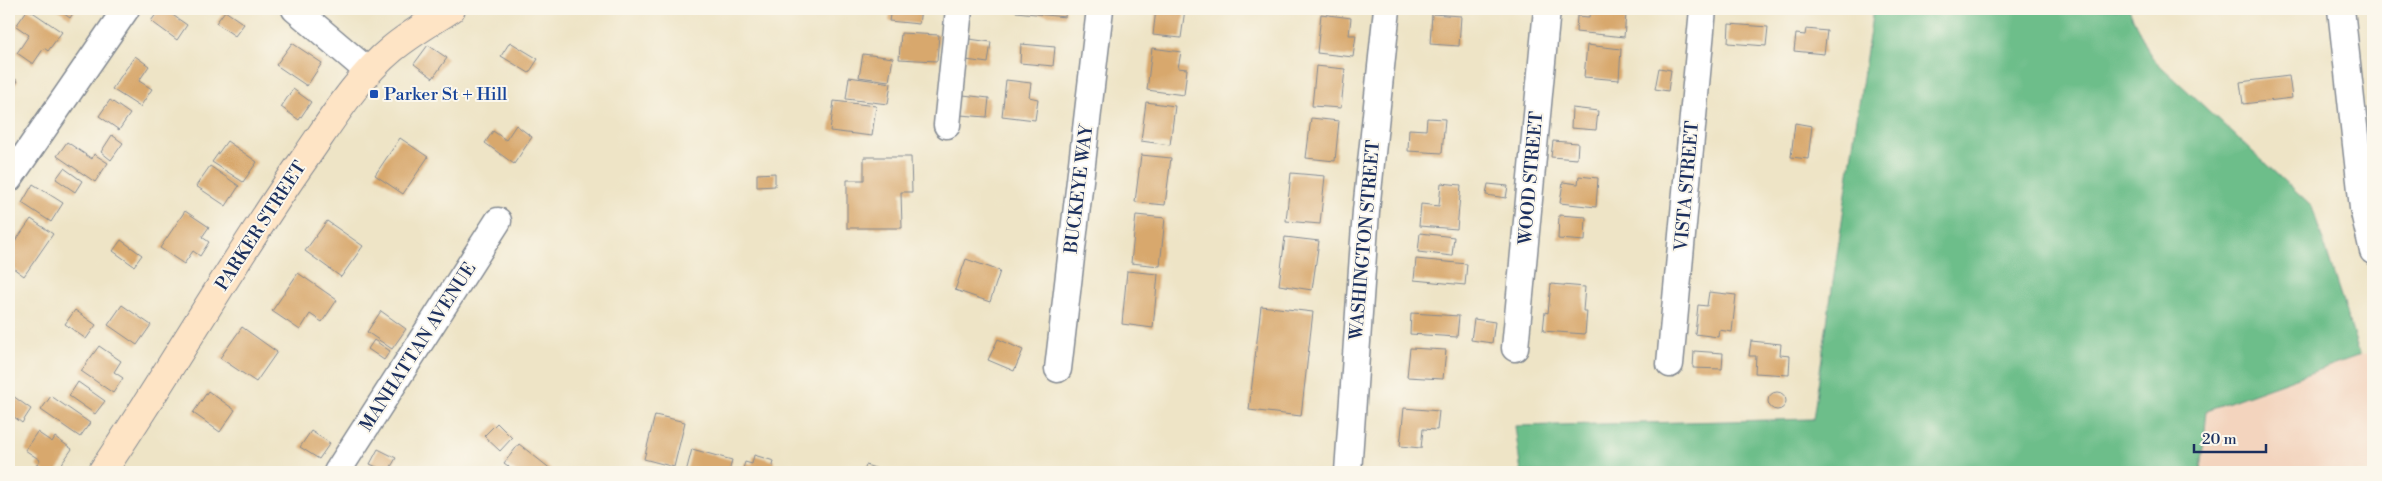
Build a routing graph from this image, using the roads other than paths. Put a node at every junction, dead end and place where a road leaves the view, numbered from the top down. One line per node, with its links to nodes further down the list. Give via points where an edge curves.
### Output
1 (126, 9): 12 (street)
2 (295, 9): 10 (street)
3 (451, 9): 10 (street, PARKER STREET, via 391,50)
4 (959, 9): 11 (street)
5 (1100, 9): 17 (street, BUCKEYE WAY)
6 (1387, 9): 20 (street, WASHINGTON STREET, via 1366,211)
7 (1547, 9): 15 (street, WOOD STREET)
8 (1703, 9): 16 (street, VISTA STREET)
9 (2341, 9): 14 (street, via 2363,208)
10 (368, 72): 18 (street, PARKER STREET, via 282,191)
11 (947, 125)
12 (9, 179)
13 (498, 221): 19 (street, MANHATTAN AVENUE)
14 (2373, 251)
15 (1515, 348)
16 (1670, 364)
17 (1058, 368)
18 (102, 472)
19 (338, 472)
20 (1348, 472)

